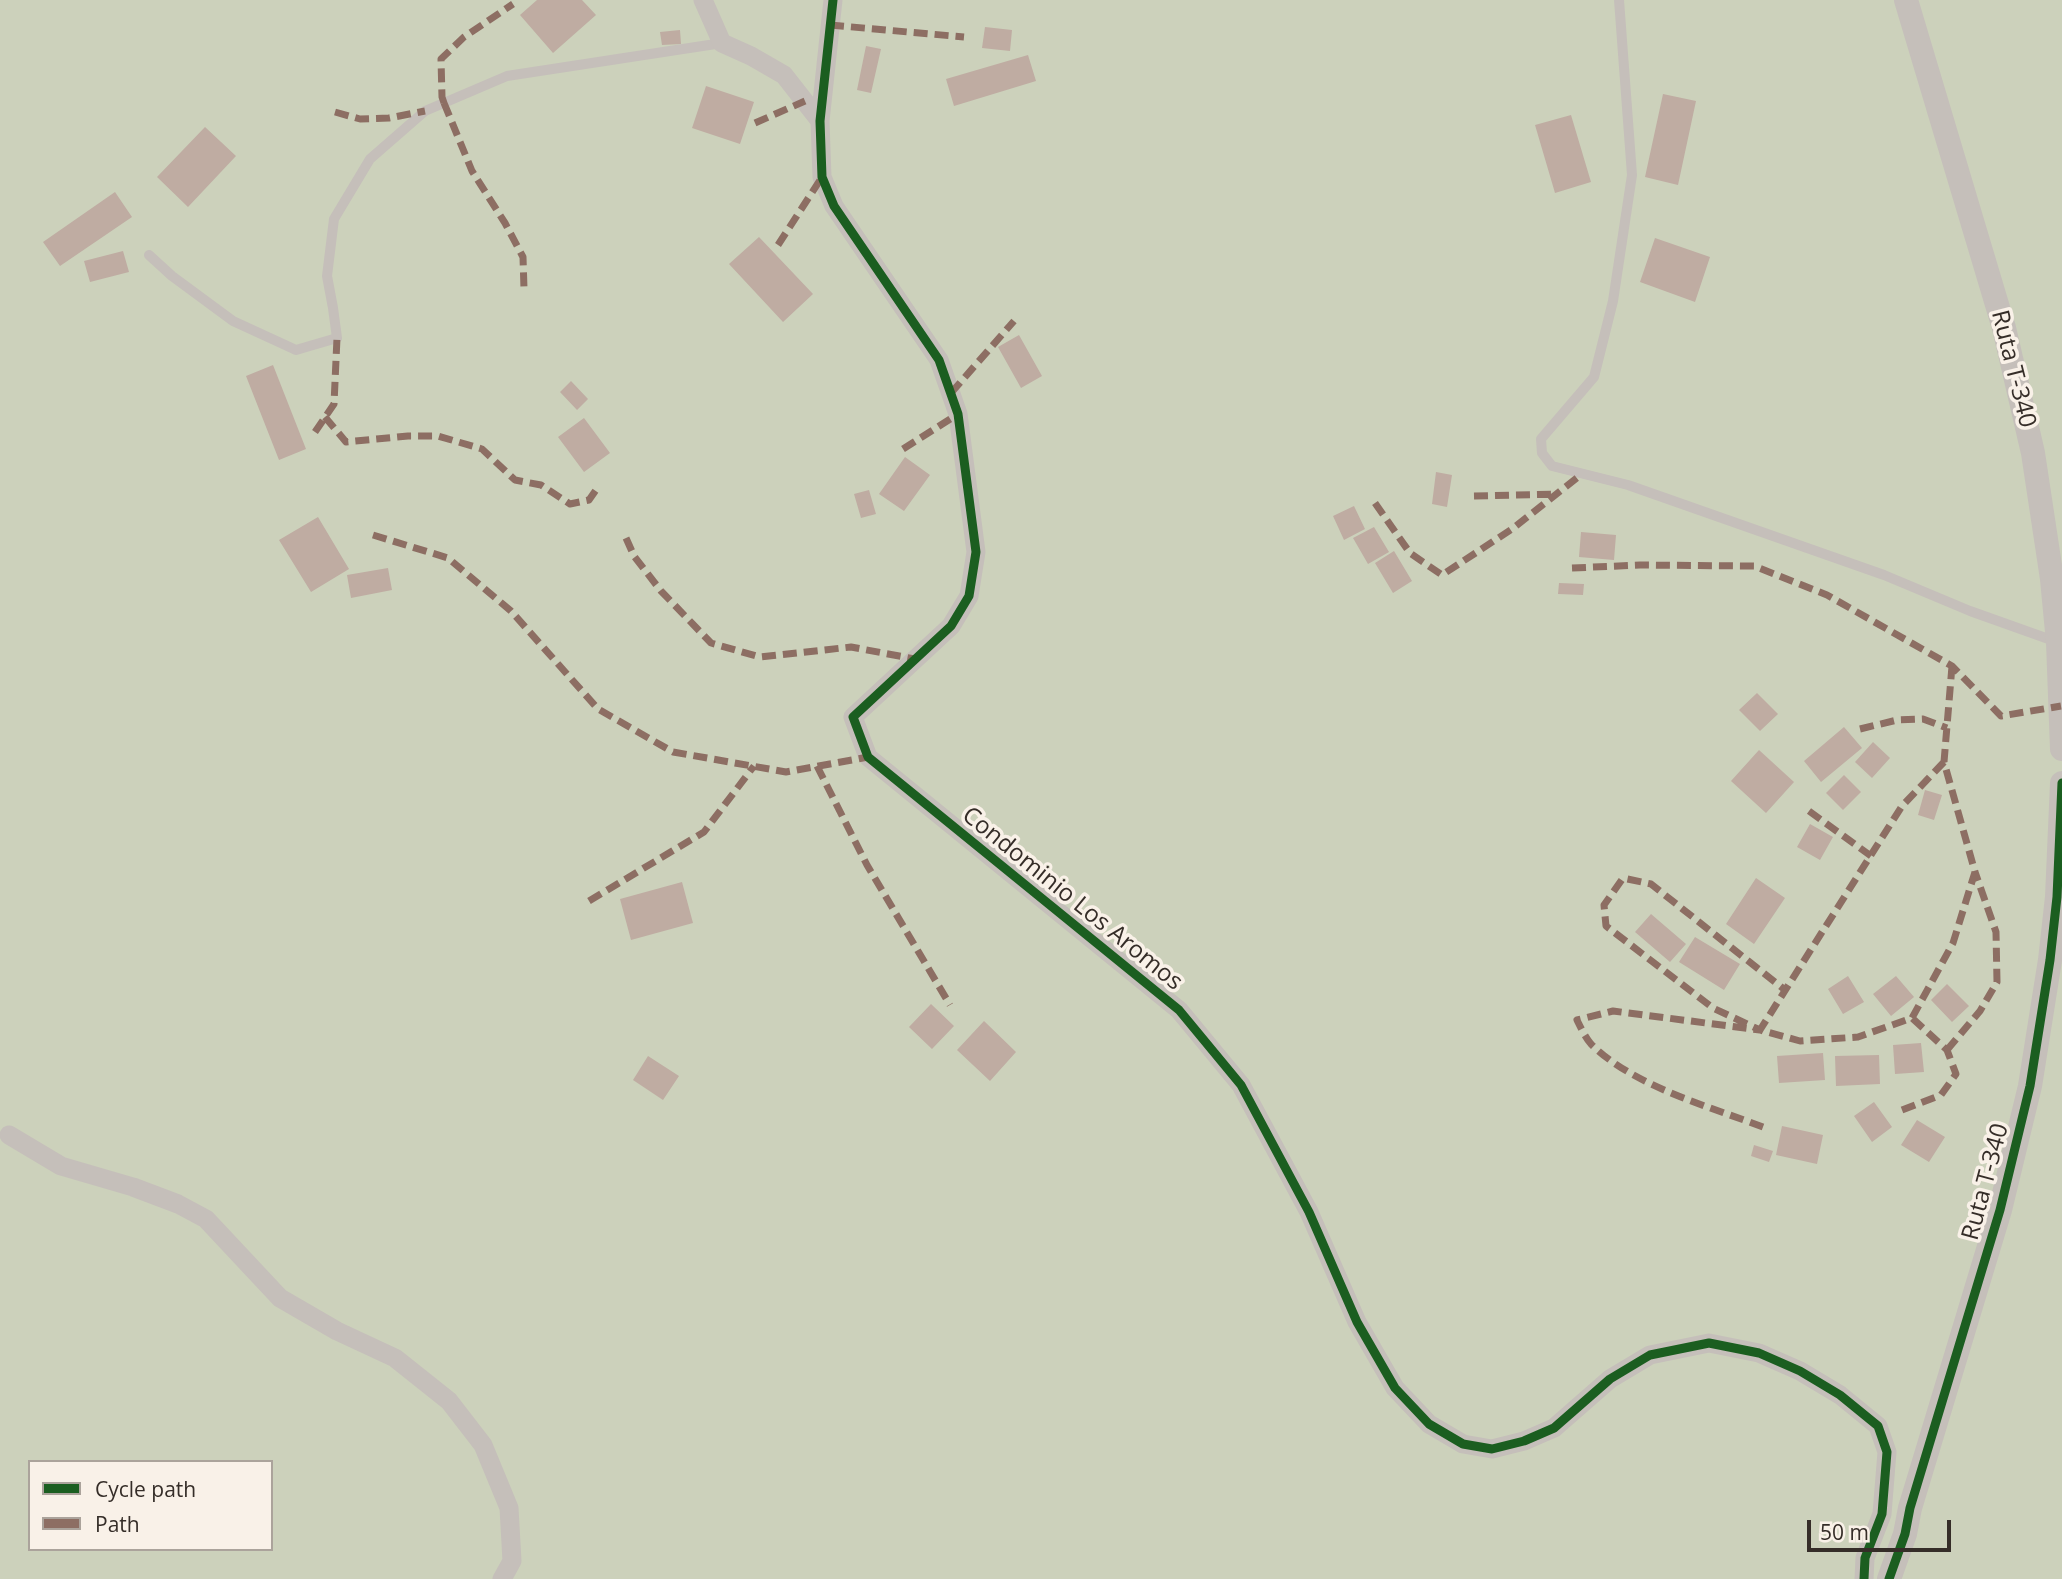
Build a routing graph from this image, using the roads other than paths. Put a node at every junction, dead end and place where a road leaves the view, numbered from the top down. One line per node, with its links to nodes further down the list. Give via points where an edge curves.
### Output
1 (703, 0): 5 (street)
2 (833, 0): 6 (street, Condominio Los Aromos)
3 (1619, 0): 8 (lane, via 1632,175 1614,301 1594,377 1541,439 1542,453 1552,466 1628,485)
4 (1906, 0): 8 (street, Ruta T-340, via 2020,390 2044,515)
5 (722, 43): 6 (street, via 784,75); 7 (lane, via 507,76 425,111 370,159 334,219 327,275 337,338 296,349 233,321)
6 (820, 121): 13 (street, Condominio Los Aromos, via 822,177 834,206 939,360 955,403 976,552 969,596 951,626 853,717 868,757 1179,1010 1241,1085 1309,1212 1357,1322 1395,1388 1429,1424 1463,1444 1492,1449 1554,1428 1610,1379 1650,1355 1709,1343 1759,1353 1840,1395 1878,1426 1887,1452 1882,1514 1865,1558)
7 (149, 255)
8 (2058, 642): 9 (street, Ruta T-340)
9 (2062, 749)
10 (2062, 783): 14 (street, Ruta T-340, via 2050,960 2030,1086 2000,1210)
11 (9, 1135): 12 (street, via 61,1166 133,1187 206,1219 281,1298 394,1358 449,1401 483,1445 509,1508 512,1561)
12 (502, 1579)
13 (1864, 1579)
14 (1889, 1579)

